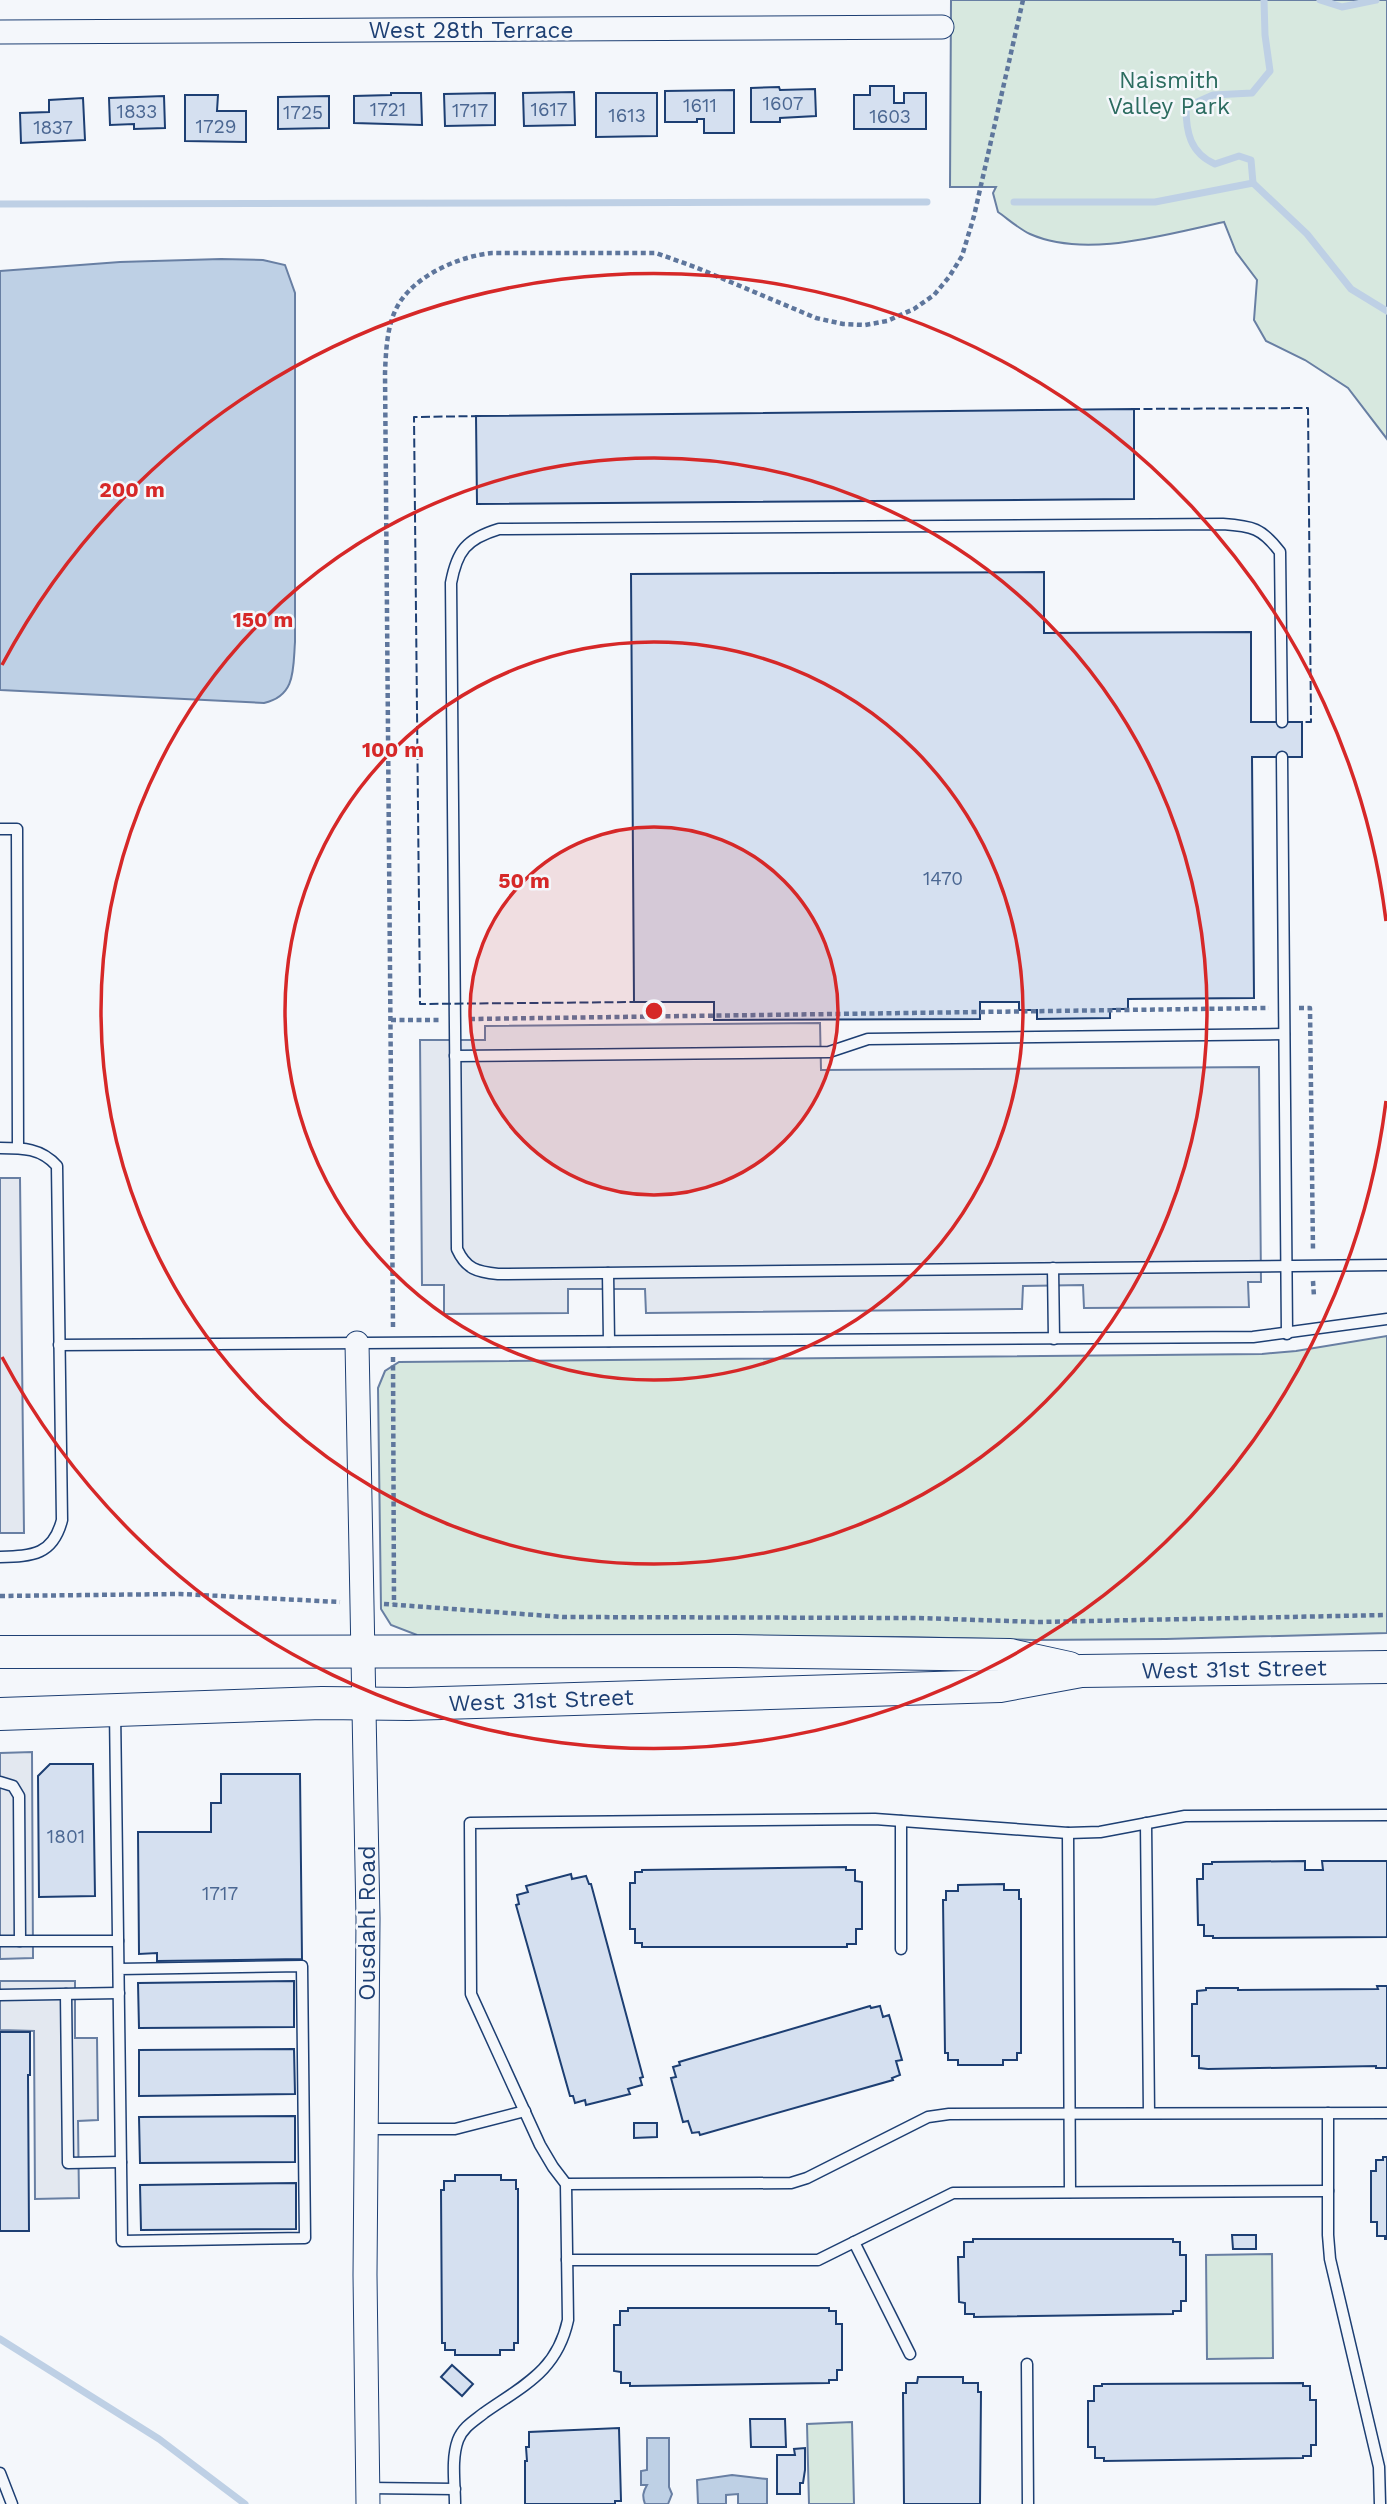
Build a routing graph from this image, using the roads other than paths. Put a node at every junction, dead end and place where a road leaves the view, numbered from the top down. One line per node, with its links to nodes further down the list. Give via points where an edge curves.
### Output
1 (943, 27): 2 (street, West 28th Terrace)
2 (0, 32)
3 (1282, 722): 7 (lane, via 1280,552 1251,526 499,529 480,535 455,562 451,583)
4 (1282, 757): 6 (lane)
5 (0, 829): 9 (lane, via 17,829)
6 (1284, 1034): 7 (lane, via 868,1039 829,1052); 10 (lane)
7 (455, 1056): 13 (lane, via 457,1249 463,1262 477,1272 498,1274)
8 (0, 1148): 9 (lane)
9 (19, 1148): 19 (lane, via 48,1156 57,1166)
10 (1286, 1265): 11 (lane); 12 (lane); 15 (lane)
11 (1387, 1265)
12 (1053, 1268): 13 (lane); 16 (lane)
13 (608, 1273): 17 (lane)
14 (1387, 1319): 15 (lane)
15 (1287, 1334): 16 (lane)
16 (1054, 1339): 17 (lane)
17 (609, 1341): 18 (lane)
18 (356, 1343): 19 (lane); 23 (street, Ousdahl Road)
19 (60, 1345): 20 (lane, via 59,1533 37,1553)
20 (0, 1557)
21 (0, 1651): 22 (main road, West 31st Street)
22 (43, 1652): 23 (main road, West 31st Street); 24 (main road)
23 (362, 1653): 26 (main road, West 31st Street, via 1010,1655); 27 (street, Ousdahl Road)
24 (0, 1662)
25 (1387, 1667): 26 (main road, West 31st Street)
26 (1081, 1671): 27 (main road, West 31st Street, via 1000,1686)
27 (363, 1704): 28 (main road, West 31st Street); 48 (street, Ousdahl Road)
28 (115, 1710): 29 (main road, West 31st Street); 37 (lane)
29 (0, 1714)
30 (0, 1782): 36 (lane, via 13,1786 19,1796)
31 (1387, 1815): 33 (lane, via 1185,1816)
32 (901, 1821): 34 (lane); 38 (lane); 43 (lane, via 470,1822 471,1994)
33 (1146, 1823): 34 (lane); 44 (lane)
34 (1068, 1833): 47 (lane)
35 (0, 1941): 36 (lane)
36 (20, 1941): 37 (lane)
37 (118, 1941): 39 (lane)
38 (901, 1950)
39 (119, 1969): 40 (lane); 49 (lane, via 302,1966 305,2238 122,2241)
40 (119, 1993): 41 (lane); 49 (lane)
41 (66, 1994): 42 (lane); 49 (lane, via 68,2163)
42 (0, 1995)
43 (525, 2111): 48 (lane, via 455,2129); 50 (lane, via 540,2145)
44 (1149, 2113): 45 (lane); 47 (lane)
45 (1328, 2113): 46 (lane); 51 (lane)
46 (1387, 2113)
47 (1070, 2114): 50 (lane, via 928,2117 790,2183); 52 (lane)
48 (366, 2129): 59 (street, Ousdahl Road)
49 (121, 2162)
50 (566, 2184): 54 (lane)
51 (1328, 2191): 52 (lane); 63 (lane, via 1330,2259 1379,2468)
52 (1070, 2192): 53 (lane, via 953,2193)
53 (853, 2242): 54 (lane, via 818,2260); 55 (lane)
54 (567, 2260): 58 (lane, via 564,2341 555,2358 534,2378 468,2425 459,2437)
55 (911, 2354)
56 (1027, 2364): 62 (lane)
57 (0, 2473): 60 (lane)
58 (455, 2489): 59 (lane); 61 (lane)
59 (368, 2496)
60 (12, 2504)
61 (455, 2504)
62 (1028, 2504)
63 (1380, 2504)

